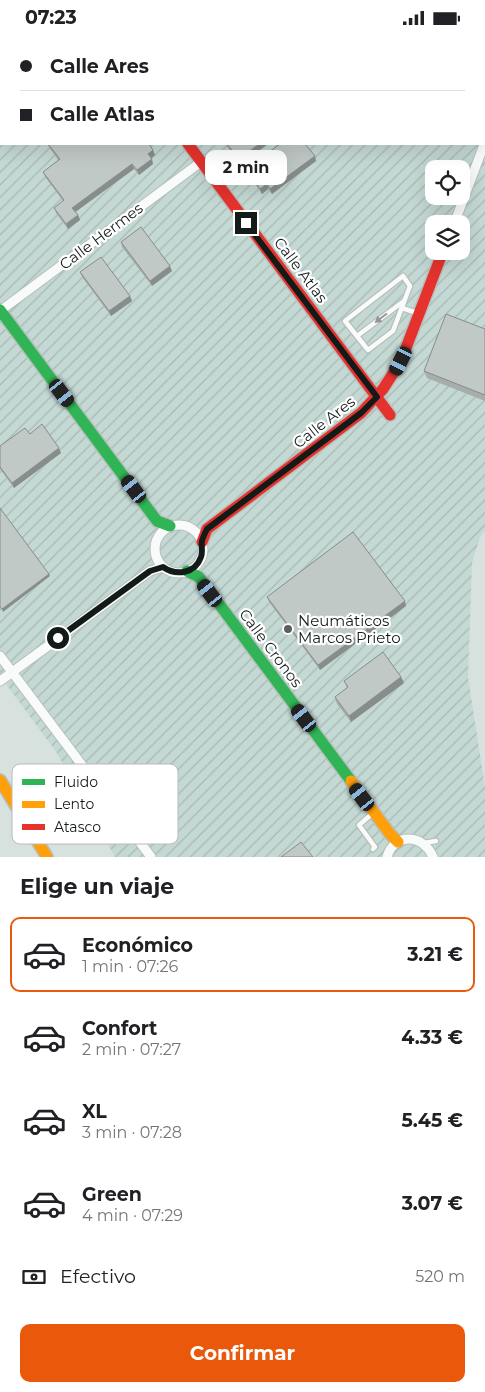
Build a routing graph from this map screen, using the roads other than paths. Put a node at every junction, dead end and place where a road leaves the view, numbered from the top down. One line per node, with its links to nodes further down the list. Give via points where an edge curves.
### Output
1 (189, 145): 3 (street, Calle Atlas)
2 (484, 145): 4 (street)
3 (201, 162): 8 (street, Calle Hermes); 11 (street, Calle Atlas)
4 (457, 215)
5 (440, 260): 9 (street, Calle Ares)
6 (405, 300): 7 (lane); 10 (lane, one-way to 10); 10 (lane, via 410,286 403,276 345,321)
7 (402, 308): 9 (lane); 10 (lane, via 392,331 368,351)
8 (0, 311): 13 (street)
9 (420, 313): 11 (street, Calle Ares, via 398,369)
10 (357, 336)
11 (377, 397): 12 (street, Calle Atlas); 15 (street, Calle Ares, via 361,413)
12 (390, 415)
13 (158, 521): 14 (street); 17 (street)
14 (170, 526): 16 (street, via 180,524); 17 (street)
15 (207, 529): 16 (street, Calle Ares); 18 (street)
16 (195, 531): 18 (street)
17 (160, 534): 19 (street, via 155,545)
18 (202, 542): 20 (street)
19 (156, 557): 21 (street); 22 (street)
20 (198, 563): 23 (street); 24 (street)
21 (163, 567): 22 (street); 23 (street, via 174,572)
22 (150, 571): 26 (street)
23 (187, 571): 24 (street, Calle Cronos)
24 (199, 577): 31 (street, Calle Cronos)
25 (0, 656): 26 (street)
26 (12, 672): 27 (street); 28 (street)
27 (0, 681)
28 (81, 764)
29 (0, 780): 30 (street)
30 (12, 800)
31 (374, 812): 32 (street, Calle Cronos); 37 (lane, via 359,825 375,847)
32 (393, 841): 34 (street, via 411,839); 40 (street)
33 (436, 841): 34 (lane)
34 (424, 843): 41 (street)
35 (39, 844): 38 (street)
36 (141, 844): 39 (street)
37 (373, 849)
38 (47, 857)
39 (151, 857)
40 (387, 857)
41 (433, 857)

